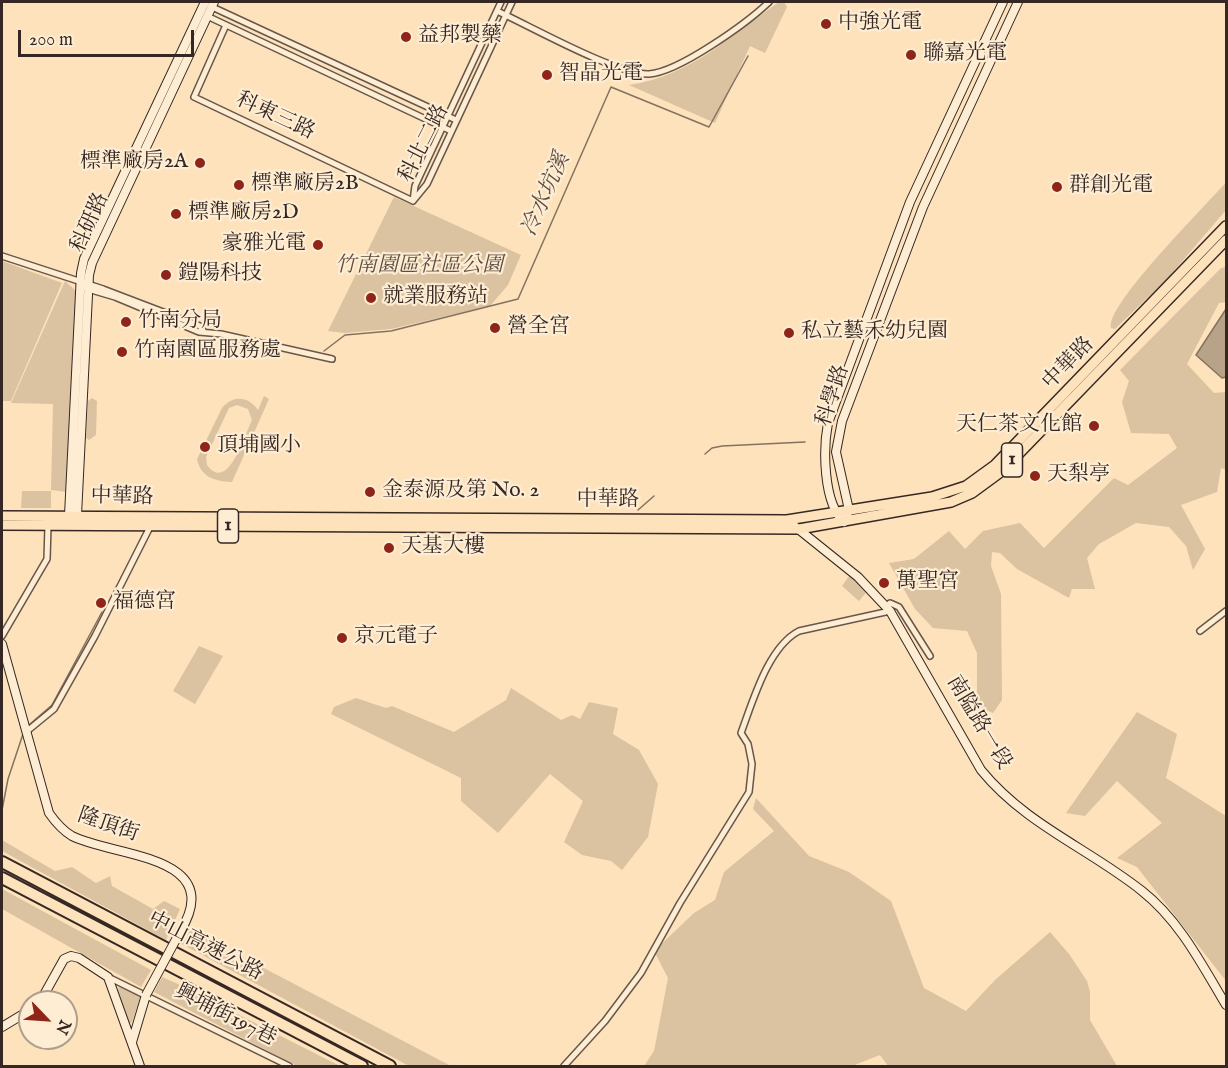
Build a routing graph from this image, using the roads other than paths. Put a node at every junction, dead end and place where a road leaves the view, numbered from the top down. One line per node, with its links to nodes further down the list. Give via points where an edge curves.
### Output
1 (501, 2): 7 (street, 科北二路)
2 (512, 2): 9 (street, 科北二路)
3 (769, 2): 9 (street, via 677,66 650,74 614,66)
4 (1003, 2): 23 (street, 科學路, via 910,202 828,423 825,454)
5 (1018, 2): 22 (street, 科學路, via 923,207 842,421 837,458)
6 (209, 3): 8 (street, 科研路); 11 (street)
7 (497, 11): 9 (street); 11 (street, 科北二路)
8 (203, 15): 10 (street); 19 (street, 科研路, via 92,263)
9 (505, 15): 12 (street, 科北二路)
10 (226, 25): 13 (street); 15 (street, 科東三路, via 194,97)
11 (448, 116): 12 (street); 13 (street, 科北二路)
12 (456, 120): 14 (street, 科北二路)
13 (443, 127): 14 (street); 15 (street, 科北二路, via 415,186)
14 (451, 130): 15 (street, 科北二路, via 427,184)
15 (413, 201)
16 (1227, 226): 21 (main road, 中華路 / 1, via 1140,316)
17 (1227, 240): 21 (main road, 中華路 / 1)
18 (2, 256): 19 (street)
19 (86, 285): 20 (street, via 199,332); 24 (street, 科研路)
20 (332, 359)
21 (1099, 365): 22 (main road, 中華路 / 1, via 979,478 932,497); 28 (main road, 中華路 / 1, via 1002,471 972,493 951,502)
22 (849, 510): 23 (main road, 中華路 / 1); 28 (street)
23 (835, 513): 26 (main road, 中華路 / 1); 28 (street)
24 (73, 515): 25 (main road, 中華路 / 1); 27 (main road, 中華路 / 1)
25 (2, 516)
26 (787, 520): 29 (main road, 中華路 / 1); 32 (street, 南隘路一段)
27 (151, 521): 29 (main road, 中華路 / 1); 31 (main road, 中華路 / 1); 39 (street, via 54,709)
28 (844, 522): 32 (main road, 中華路 / 1)
29 (687, 524): 32 (main road, 中華路 / 1)
30 (2, 525): 31 (main road, 中華路 / 1)
31 (48, 525): 36 (street, via 47,559)
32 (799, 530): 33 (street, 南隘路一段, via 858,577)
33 (888, 609): 38 (street, via 890,603 899,607); 45 (street, 南隘路一段, via 970,753 992,784 1031,819 1156,903 1185,937); 53 (street, via 787,637 761,681 741,733 752,764 749,792 641,973)
34 (1227, 611): 35 (street)
35 (1200, 631)
36 (2, 636)
37 (2, 644): 39 (street, 隆頂街)
38 (930, 656)
39 (25, 728): 44 (street, 隆頂街, bridge, via 49,813 59,826 88,842 166,864 181,875 188,890 190,906 180,932)
40 (2, 862): 52 (highway, 中山高速公路)
41 (2, 878): 51 (highway, 中山高速公路)
42 (108, 977): 43 (street, via 70,956); 44 (street, 興埔街197巷); 48 (street)
43 (47, 990)
44 (146, 995): 48 (street, 隆頂街); 50 (street, 興埔街197巷)
45 (1227, 1005)
46 (18, 1017): 47 (street)
47 (2, 1027)
48 (132, 1043): 49 (street)
49 (140, 1066)
50 (289, 1066)
51 (362, 1066)
52 (390, 1066)
53 (564, 1066)

